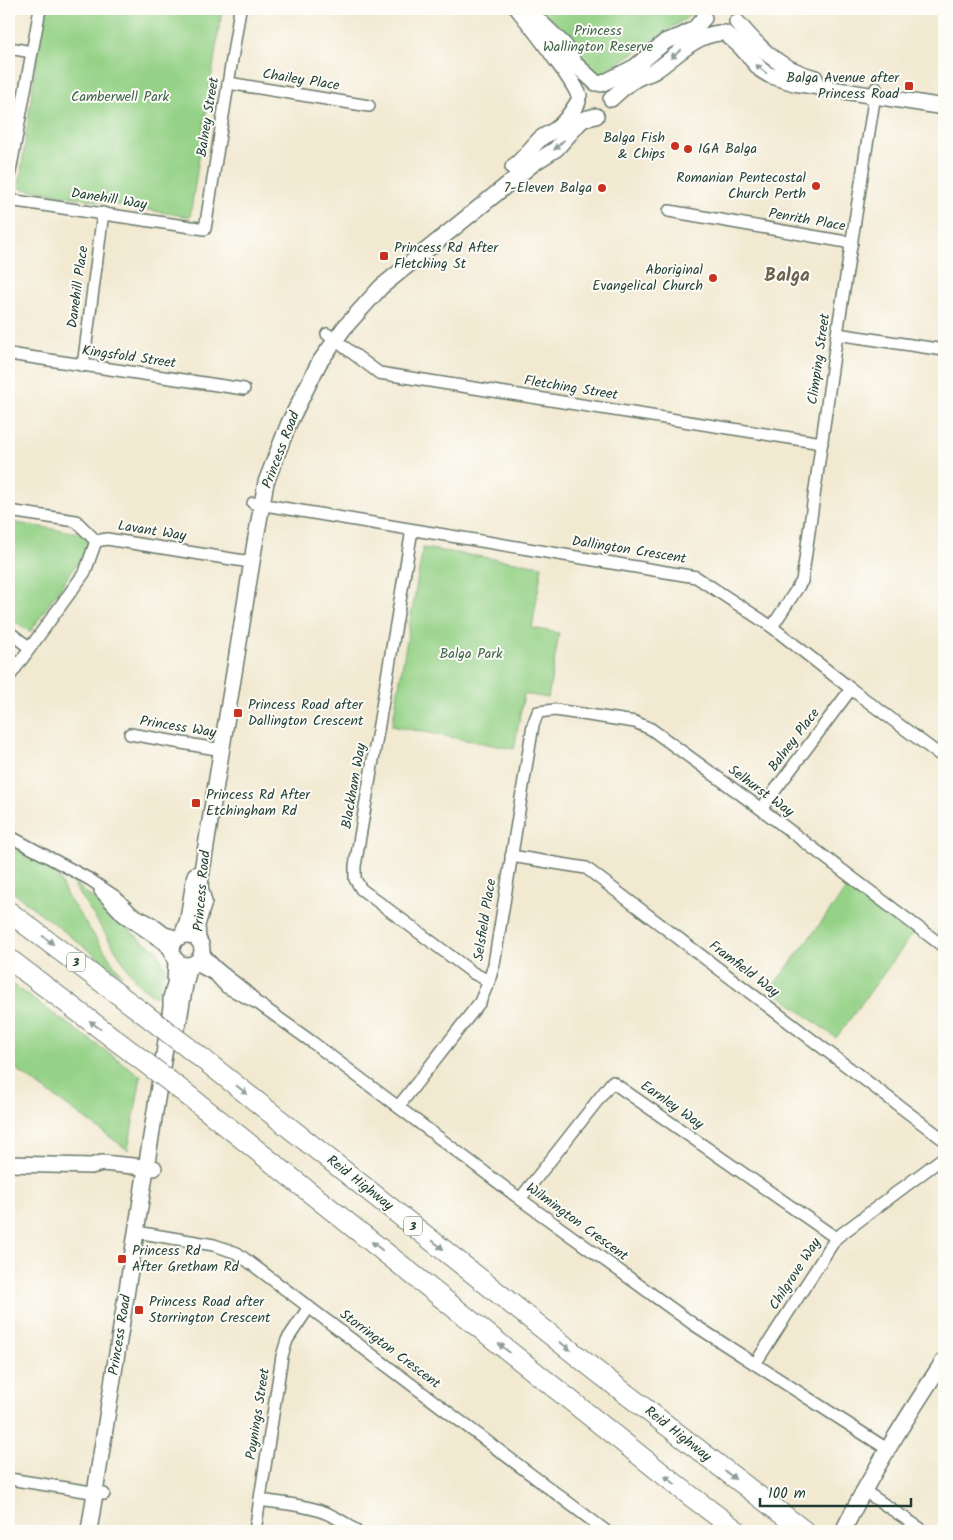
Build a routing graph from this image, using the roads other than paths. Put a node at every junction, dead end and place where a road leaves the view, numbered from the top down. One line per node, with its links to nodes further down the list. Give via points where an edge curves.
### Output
1 (40, 9): 9 (street)
2 (240, 9): 10 (street, Balney Street)
3 (518, 9): 13 (main road, via 569,76)
4 (529, 9): 11 (main road, via 564,45 574,63)
5 (705, 13): 7 (main road, via 709,28); 11 (main road, via 694,29 666,41 635,66)
6 (738, 14): 7 (main road, via 730,30); 12 (main road, via 760,48 793,72)
7 (722, 33): 12 (main road, one-way to 7, via 794,83 769,75); 15 (main road, one-way to 15, via 710,34 686,47 654,72 628,83)
8 (9, 48): 9 (street)
9 (32, 52): 19 (street)
10 (228, 83): 16 (street, Chailey Place); 23 (street, Balney Street)
11 (599, 84): 13 (main road, via 586,86); 15 (main road, via 608,90)
12 (876, 92): 14 (main road); 17 (main road); 24 (street, Climping Street)
13 (579, 98): 18 (main road, via 583,111); 26 (main road, Princess Road, via 564,122 536,142 517,164 373,280 352,303)
14 (944, 98)
15 (611, 100): 18 (main road, via 606,112)
16 (369, 106)
17 (944, 107)
18 (596, 116): 26 (main road, Princess Road, one-way to 26, via 580,122 556,149 398,271)
19 (9, 177)
20 (9, 200): 22 (street, Danehill Way)
21 (669, 211): 24 (street, Penrith Place)
22 (103, 213): 23 (street, Danehill Way); 29 (street, Danehill Place)
23 (205, 229)
24 (852, 244): 25 (street, Climping Street)
25 (837, 334): 27 (street); 31 (street, Climping Street)
26 (331, 337): 31 (street, Fletching Street, via 380,373); 32 (main road, Princess Road, via 313,355 289,400 258,479)
27 (944, 350)
28 (9, 354): 29 (street, Kingsfold Street)
29 (83, 366): 30 (street, Kingsfold Street)
30 (244, 389)
31 (822, 443): 37 (street, Climping Street, via 802,581)
32 (258, 504): 34 (street, Dallington Crescent); 36 (main road, Princess Road); 44 (main road, Princess Road)
33 (9, 511): 35 (street, via 76,521)
34 (412, 530): 37 (street, Dallington Crescent, via 696,577); 57 (street, Blackham Way, via 355,879 361,889 472,973)
35 (96, 542): 36 (street, Lavant Way, via 108,539); 39 (street, via 85,572)
36 (244, 562): 44 (main road, Princess Road)
37 (772, 627): 41 (street, Dallington Crescent)
38 (9, 632): 39 (street)
39 (30, 648): 40 (street)
40 (9, 677)
41 (850, 689): 45 (street, Dallington Crescent); 46 (street, Balney Place)
42 (538, 712): 46 (street, Selhurst Way, via 556,710 635,722 651,729); 48 (street, Selsfield Place, via 533,725)
43 (130, 734): 44 (street, Princess Way)
44 (218, 749): 51 (main road, Princess Road, via 188,919); 52 (main road, Princess Road, via 200,887 204,902 197,925)
45 (944, 758)
46 (761, 809): 53 (street, Selhurst Way)
47 (9, 836): 49 (street)
48 (511, 856): 57 (street, Selsfield Place); 60 (street, Framfield Way, via 586,868)
49 (89, 879): 51 (street, via 116,897 132,913 165,933); 54 (street, via 123,916 164,944)
50 (9, 912): 81 (highway, Reid Highway / 3, one-way to 81, bridge, via 204,1060)
51 (181, 937): 52 (main road, via 191,936); 54 (main road, via 174,942)
52 (200, 945): 56 (main road, via 201,957); 58 (street, Wilmington Crescent, via 213,965)
53 (944, 947)
54 (174, 957): 56 (main road, via 182,965); 63 (main road, Princess Road, via 175,984 170,998)
55 (9, 959): 80 (highway, one-way to 55, bridge, via 190,1097)
56 (192, 965): 58 (street, Wilmington Crescent, via 215,975 226,988); 63 (main road, Princess Road, via 182,999)
57 (489, 981): 59 (street, Selsfield Place, via 480,1002)
58 (260, 1004): 59 (street, Wilmington Crescent)
59 (398, 1107): 64 (street, Wilmington Crescent)
60 (944, 1140)
61 (944, 1158): 66 (street, Chilgrove Way)
62 (9, 1164): 63 (main road, via 91,1166 102,1163)
63 (150, 1172): 65 (main road, Princess Road)
64 (520, 1199): 66 (street, Earnley Way, via 612,1082); 69 (street, Wilmington Crescent, via 692,1324)
65 (140, 1233): 67 (street, Storrington Crescent, via 214,1245 237,1253); 73 (main road, Princess Road)
66 (836, 1238): 69 (street, Chilgrove Way)
67 (309, 1307): 74 (street, Poynings Street, via 287,1340 282,1356); 79 (street, Storrington Crescent)
68 (944, 1360): 70 (main road)
69 (755, 1364): 70 (street, Wilmington Crescent)
70 (887, 1449): 72 (main road)
71 (9, 1479): 73 (street)
72 (863, 1490): 82 (main road); 83 (street)
73 (99, 1494): 75 (main road, Princess Road); 76 (main road, Princess Road)
74 (260, 1500): 77 (street, Poynings Street); 78 (street, via 314,1508 332,1515)
75 (89, 1531)
76 (98, 1531)
77 (255, 1531)
78 (356, 1531)
79 (606, 1531)
80 (737, 1531)
81 (804, 1531)
82 (842, 1531)
83 (924, 1531)

